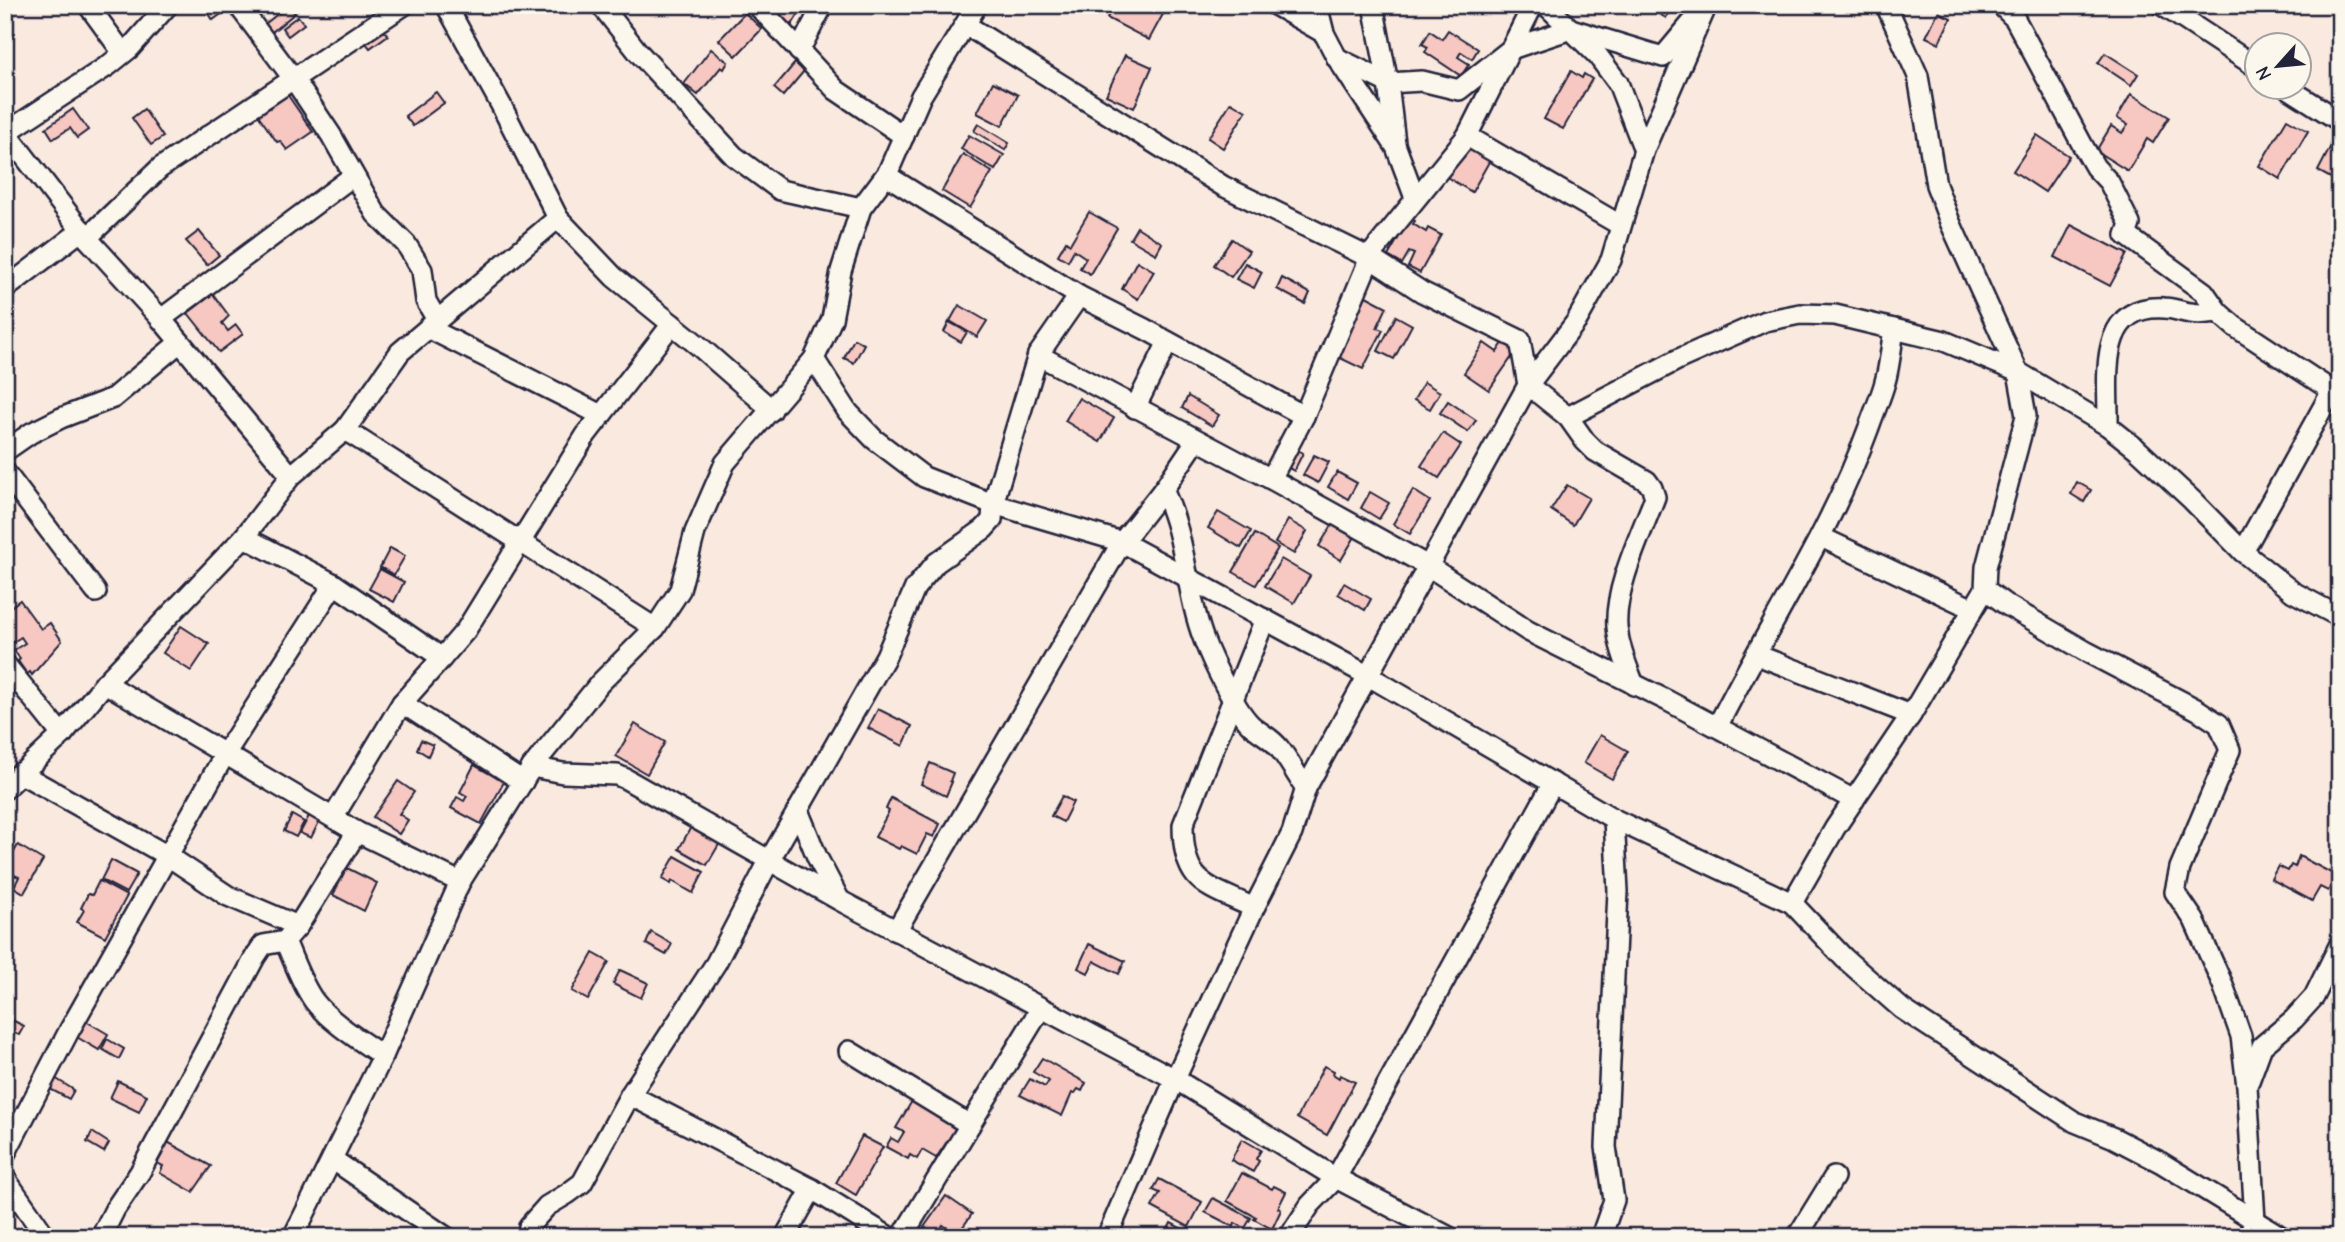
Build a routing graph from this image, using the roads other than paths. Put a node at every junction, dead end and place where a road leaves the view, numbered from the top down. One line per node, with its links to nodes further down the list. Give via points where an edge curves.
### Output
1 (88, 5): 24 (street)
2 (168, 5): 24 (street)
3 (238, 5): 27 (street)
4 (404, 5): 27 (street)
5 (446, 5): 40 (street)
6 (601, 5): 39 (street, via 734,156 780,190)
7 (757, 5): 23 (street)
8 (823, 5): 23 (street)
9 (977, 5): 19 (street)
10 (1275, 5): 21 (street)
11 (1317, 5): 21 (street)
12 (1373, 5): 28 (street)
13 (1533, 5): 22 (street)
14 (1546, 5): 20 (street)
15 (1706, 5): 20 (street, via 1662,57); 35 (street)
16 (1886, 5): 55 (street, via 1918,76 1936,185)
17 (2001, 5): 46 (street, via 2015,19 2095,167 2109,181 2130,224 2126,235 2204,292)
18 (2162, 5): 26 (street)
19 (966, 25): 32 (street, via 921,96); 43 (street, via 1223,186)
20 (1572, 29): 22 (street); 35 (street, via 1618,83)
21 (1324, 33): 25 (street)
22 (1511, 49): 28 (street, via 1459,90 1422,81); 33 (street)
23 (799, 51): 32 (street, via 836,89)
24 (123, 53): 31 (street)
25 (1337, 58): 28 (street); 34 (street)
26 (2244, 59)
27 (293, 78): 37 (street); 42 (street, via 160,168)
28 (1388, 83): 34 (street)
29 (2310, 102): 30 (street)
30 (2340, 121)
31 (6, 131): 42 (street)
32 (904, 136): 36 (street)
33 (1467, 136): 38 (street); 41 (street)
34 (1396, 147): 38 (street)
35 (1644, 150): 41 (street)
36 (886, 174): 39 (street); 45 (street)
37 (353, 176): 47 (street); 48 (street, via 376,214 406,243 422,270)
38 (1415, 198): 43 (street)
39 (861, 208): 54 (street, via 832,319)
40 (558, 218): 48 (street); 49 (street, via 614,277)
41 (1620, 225): 56 (street, via 1611,261 1576,322)
42 (84, 234): 44 (street); 47 (street)
43 (1370, 258): 56 (street, via 1422,292 1520,340); 61 (street)
44 (5, 289)
45 (1079, 296): 52 (street); 53 (street)
46 (2218, 312): 57 (street); 63 (street, via 2142,309 2117,326 2112,340)
47 (161, 319): 51 (street)
48 (433, 324): 60 (street); 64 (street, via 400,352)
49 (672, 324): 59 (street); 60 (street)
50 (1894, 329): 55 (street, via 1944,341); 62 (street, via 1835,315 1800,314 1765,321 1679,359); 73 (street, via 1885,382 1857,461)
51 (180, 342): 66 (street, via 113,398 61,418); 68 (street)
52 (1168, 342): 58 (street); 61 (street)
53 (1038, 355): 58 (street); 71 (street)
54 (814, 359): 59 (street); 71 (street, via 848,412 874,439 924,478)
55 (2018, 372): 63 (street); 80 (street, via 2026,416 1986,567)
56 (1528, 385): 62 (street); 77 (street)
57 (2336, 394): 76 (street)
58 (1135, 408): 65 (street)
59 (772, 410): 85 (street, via 725,463 695,533 680,590)
60 (601, 415): 74 (street)
61 (1304, 416): 69 (street)
62 (1568, 417): 91 (street, via 1595,451 1647,481 1655,497 1619,597 1621,650)
63 (2108, 426): 76 (street, via 2165,474)
64 (345, 429): 68 (street); 74 (street)
65 (1196, 441): 69 (street); 70 (street)
66 (5, 451)
67 (5, 472): 81 (street)
68 (291, 476): 72 (street)
69 (1271, 479): 77 (street)
70 (1163, 490): 75 (street); 78 (street, via 1173,509)
71 (993, 504): 75 (street); 104 (street, via 992,520 984,529 936,563 915,588 886,656)
72 (244, 537): 79 (street); 90 (street)
73 (1821, 537): 82 (street); 86 (street)
74 (520, 542): 85 (street); 87 (street, via 466,630)
75 (1122, 542): 78 (street); 115 (street)
76 (2243, 552): 83 (street, via 2293,592)
77 (1428, 566): 89 (street); 91 (street, via 1528,631)
78 (1188, 577): 84 (street); 92 (street, via 1205,642)
79 (334, 584): 87 (street); 97 (street)
80 (1985, 589): 82 (street); 122 (street, via 2087,652 2219,724 2230,750 2180,868 2175,892 2194,920 2223,985 2241,1036)
81 (96, 592)
82 (1973, 609): 94 (street)
83 (2340, 617)
84 (1265, 619): 89 (street); 92 (street)
85 (655, 628): 99 (street, via 600,683)
86 (1757, 655): 94 (street); 95 (street)
87 (442, 658): 93 (street)
88 (5, 664): 96 (street)
89 (1367, 674): 100 (street); 101 (street)
90 (105, 683): 96 (street); 97 (street)
91 (1634, 685): 95 (street)
92 (1232, 697): 101 (street, via 1249,723 1277,745); 113 (street, via 1183,825 1183,848 1190,870 1205,884)
93 (402, 703): 99 (street); 105 (street)
94 (1911, 715): 103 (street)
95 (1717, 727): 103 (street)
96 (62, 735): 98 (street)
97 (225, 754): 105 (street); 108 (street)
98 (20, 773): 102 (street); 108 (street)
99 (528, 774): 109 (street, via 617,775); 110 (street)
100 (1553, 783): 106 (street); 129 (street)
101 (1306, 788): 113 (street, via 1292,833)
102 (5, 789)
103 (1853, 800): 112 (street)
104 (798, 810): 109 (street); 111 (street)
105 (334, 816): 107 (street)
106 (1614, 819): 112 (street); 143 (street, via 1618,891 1606,1147 1614,1200)
107 (357, 832): 110 (street); 114 (street)
108 (168, 856): 114 (street, via 228,896); 125 (street)
109 (769, 861): 111 (street); 123 (street, via 716,962)
110 (460, 883): 120 (street)
111 (839, 900): 115 (street)
112 (1792, 903): 131 (street, via 1844,958 1902,1009 2075,1122 2160,1162)
113 (1254, 908): 121 (street)
114 (298, 926): 116 (street)
115 (896, 931): 118 (street)
116 (285, 941): 120 (street, via 316,1003); 133 (street, via 263,945 255,957)
117 (2340, 944): 122 (street, via 2314,997 2262,1046)
118 (1041, 1008): 121 (street); 124 (street)
119 (849, 1051): 124 (street)
120 (383, 1056): 126 (street)
121 (1175, 1079): 129 (street); 140 (street)
122 (2247, 1086): 131 (street)
123 (630, 1095): 130 (street); 136 (street, via 582,1183 547,1206 529,1226)
124 (970, 1125): 139 (street)
125 (5, 1154)
126 (332, 1159): 134 (street); 135 (street)
127 (1835, 1177): 144 (street)
128 (5, 1178): 132 (street)
129 (1336, 1178): 141 (street, via 1310,1205); 142 (street)
130 (812, 1189): 137 (street); 138 (street)
131 (2252, 1229): 145 (street)
132 (46, 1237)
133 (101, 1237)
134 (293, 1237)
135 (446, 1237)
136 (528, 1237)
137 (785, 1237)
138 (889, 1237)
139 (902, 1237)
140 (1107, 1237)
141 (1289, 1237)
142 (1449, 1237)
143 (1601, 1237)
144 (1797, 1237)
145 (2282, 1237)

